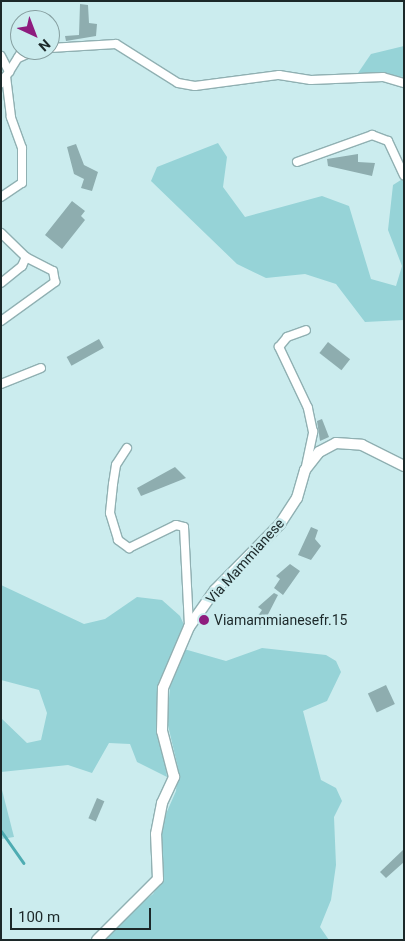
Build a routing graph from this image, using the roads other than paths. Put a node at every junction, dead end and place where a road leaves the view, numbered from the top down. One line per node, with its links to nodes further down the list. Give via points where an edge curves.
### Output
1 (60, 47): 5 (street, via 116,44 178,83 195,86 280,75 311,80 383,77)
2 (1, 56): 4 (street)
3 (16, 60): 4 (street)
4 (5, 77): 8 (street, via 11,117 22,148 22,183)
5 (404, 83)
6 (297, 162): 7 (street, via 372,135 388,141)
7 (404, 175)
8 (1, 197)
9 (1, 233): 10 (street)
10 (26, 257): 11 (street, via 22,266); 12 (street, via 54,271 55,282)
11 (1, 283)
12 (1, 321)
13 (306, 330): 18 (street, via 287,337 279,347 308,408 313,432)
14 (41, 368): 15 (street)
15 (1, 384)
16 (127, 448): 19 (street, via 116,466 110,513 118,540 129,548 176,525 184,527)
17 (404, 466): 18 (main road, Via Mammianese, via 362,446 336,443 319,452)
18 (305, 470): 19 (main road, Via Mammianese, via 296,498 280,524 215,590)
19 (190, 627): 20 (main road, Via Mammianese, via 163,688 162,731 174,777 162,803 156,834 158,879)
20 (97, 940)

